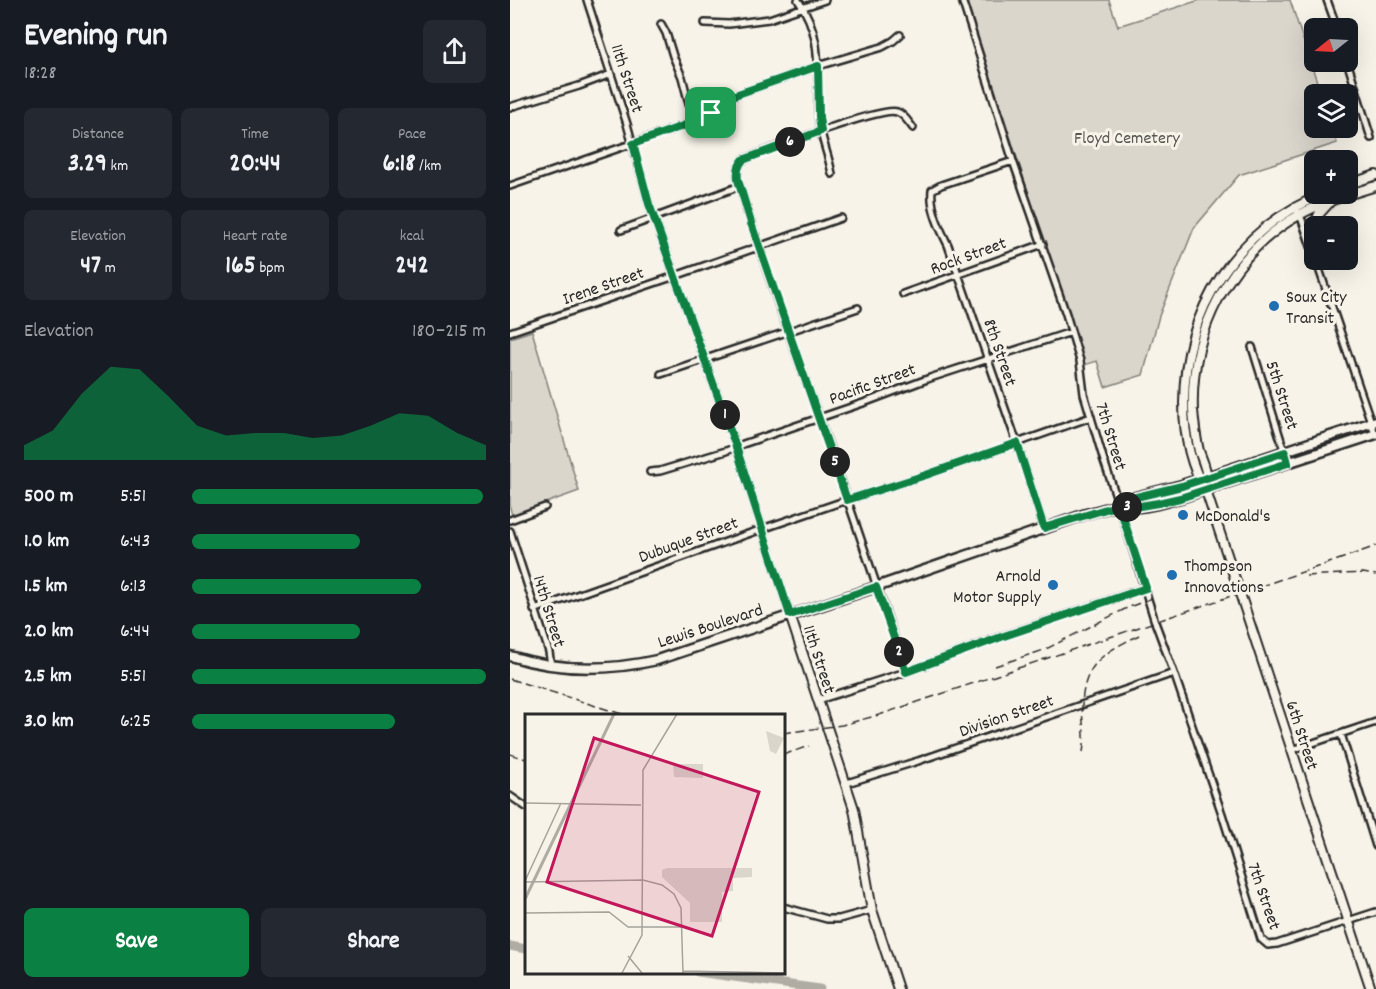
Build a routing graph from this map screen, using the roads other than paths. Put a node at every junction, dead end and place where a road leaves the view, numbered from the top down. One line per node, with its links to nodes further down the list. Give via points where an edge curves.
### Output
1 (587, 0): 13 (street, 11th Street)
2 (798, 0): 6 (street)
3 (825, 0): 6 (street)
4 (962, 0): 20 (street, 7th Street)
5 (1327, 0): 7 (street)
6 (804, 8): 8 (street, via 759,21); 11 (street, via 815,35)
7 (1333, 18)
8 (705, 23)
9 (661, 24): 15 (street, via 682,77)
10 (900, 34): 11 (street, via 882,47)
11 (818, 66): 15 (street, via 732,96); 17 (street)
12 (1350, 72): 18 (street)
13 (611, 74): 14 (street); 19 (street, 11th Street)
14 (510, 107)
15 (694, 123): 19 (street)
16 (913, 128): 17 (street, via 902,114 893,111)
17 (821, 131): 21 (street); 25 (street, via 745,159 737,172)
18 (1371, 138)
19 (633, 144): 24 (street); 34 (street, 11th Street)
20 (1013, 161): 38 (street, 7th Street); 41 (street, 8th Street, via 932,190 934,211)
21 (832, 174)
22 (1376, 176): 23 (main road)
23 (1358, 182)
24 (510, 186)
25 (740, 186): 34 (street); 39 (street)
26 (1376, 186): 27 (main road)
27 (1358, 192)
28 (1304, 203): 31 (main road)
29 (1325, 204): 32 (main road)
30 (1329, 204): 33 (main road)
31 (1295, 207): 32 (street); 61 (main road, via 1248,242 1218,280 1196,324 1187,359 1184,405 1186,435)
32 (1300, 215): 36 (street); 61 (main road, via 1271,234 1237,268 1218,298 1204,332 1193,388)
33 (1317, 216)
34 (655, 217): 37 (street); 42 (street, 11th Street)
35 (841, 218): 39 (street, Irene Street)
36 (1304, 226)
37 (621, 230)
38 (1043, 244): 41 (street, Rock Street); 47 (street, 7th Street)
39 (759, 246): 42 (street, Irene Street); 46 (street)
40 (1320, 270): 54 (street)
41 (958, 274): 43 (street, Rock Street); 50 (street, 8th Street)
42 (675, 276): 45 (street, Irene Street); 49 (street, 11th Street)
43 (903, 294)
44 (858, 308): 46 (street)
45 (510, 332)
46 (788, 332): 49 (street); 53 (street)
47 (1071, 332): 50 (street, Pacific Street); 52 (street, 7th Street)
48 (1252, 347): 58 (street, 5th Street)
49 (706, 359): 51 (street); 57 (street, 11th Street)
50 (987, 359): 53 (street, Pacific Street); 56 (street, 8th Street)
51 (661, 374)
52 (1091, 417): 56 (street, Dubuque Street); 64 (street, 7th Street)
53 (819, 419): 57 (street, Pacific Street); 63 (street)
54 (1373, 422): 55 (street); 58 (main road, Lewis Boulevard)
55 (1375, 434): 59 (main road, Lewis Boulevard)
56 (1017, 443): 63 (street, Dubuque Street); 67 (street, 8th Street)
57 (736, 447): 60 (street, Pacific Street); 68 (street, 11th Street)
58 (1285, 452): 59 (street, 5th Street); 61 (main road, Lewis Boulevard)
59 (1288, 463): 62 (main road, Lewis Boulevard)
60 (650, 472)
61 (1203, 478): 62 (main road, 6th Street); 64 (main road, Lewis Boulevard, via 1124,500)
62 (1206, 491): 64 (main road, Lewis Boulevard, via 1128,508); 81 (main road, 6th Street)
63 (847, 500): 68 (street, Dubuque Street); 70 (street)
64 (1119, 505): 67 (main road, Lewis Boulevard); 71 (street, 7th Street)
65 (545, 507): 66 (street)
66 (510, 520)
67 (1044, 528): 70 (main road, Lewis Boulevard)
68 (762, 529): 72 (street, Dubuque Street); 73 (street, 11th Street)
69 (510, 531): 72 (street, 14th Street)
70 (876, 587): 73 (main road, Lewis Boulevard); 76 (street)
71 (1146, 588): 76 (street); 77 (street, 7th Street)
72 (534, 610): 75 (street, 14th Street)
73 (790, 615): 75 (main road, Lewis Boulevard, via 637,665 598,669); 78 (main road, 11th Street)
74 (510, 656): 75 (main road, Lewis Boulevard)
75 (551, 666)
76 (906, 672): 78 (street)
77 (1174, 673): 82 (street, Division Street); 89 (street, 7th Street, via 1262,939 1268,945 1277,944)
78 (818, 700): 82 (main road, 11th Street)
79 (1376, 722): 80 (street)
80 (1341, 734): 81 (street); 85 (street)
81 (1292, 750): 89 (main road, 6th Street)
82 (847, 783): 87 (main road, 11th Street)
83 (510, 796): 84 (street)
84 (525, 806)
85 (1376, 846)
86 (784, 907): 87 (street, via 827,920)
87 (872, 910): 90 (main road, 11th Street)
88 (1376, 912): 89 (street)
89 (1348, 920): 91 (main road, 6th Street)
90 (898, 989)
91 (1371, 989)

